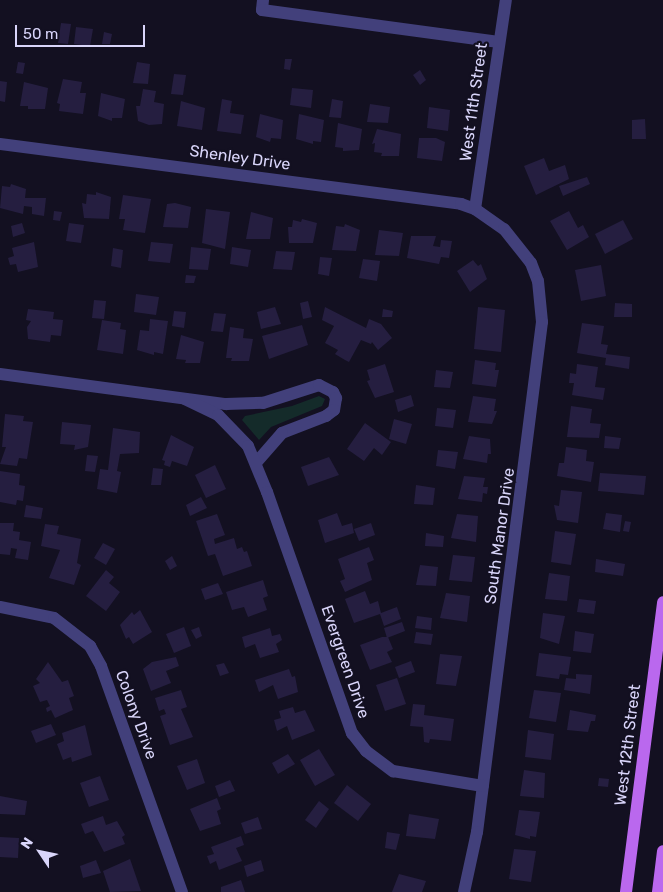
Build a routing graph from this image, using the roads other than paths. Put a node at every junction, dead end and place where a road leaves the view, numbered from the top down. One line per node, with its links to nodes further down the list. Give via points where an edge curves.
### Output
1 (506, 0): 3 (street, West 11th Street)
2 (262, 5): 3 (street)
3 (499, 42): 5 (street, West 11th Street)
4 (0, 144): 5 (street, Shenley Drive, via 406,196)
5 (475, 209): 11 (street, South Manor Drive, via 504,229 532,264 538,281 542,322)
6 (0, 374): 7 (street, Evergreen Drive)
7 (185, 399): 8 (street, Evergreen Drive, via 229,424 248,446); 8 (street, Evergreen Drive, via 250,404 319,385 333,392 336,398 334,410 282,433)
8 (256, 463): 11 (street, Evergreen Drive, via 352,733 366,750 393,771)
9 (663, 602): 15 (main road, West 12th Street)
10 (0, 607): 13 (street, Colony Drive, via 54,618 90,646 111,693)
11 (482, 786): 14 (street, South Manor Drive, via 471,870)
12 (663, 851): 16 (main road)
13 (182, 892)
14 (464, 892)
15 (626, 892)
16 (658, 892)

